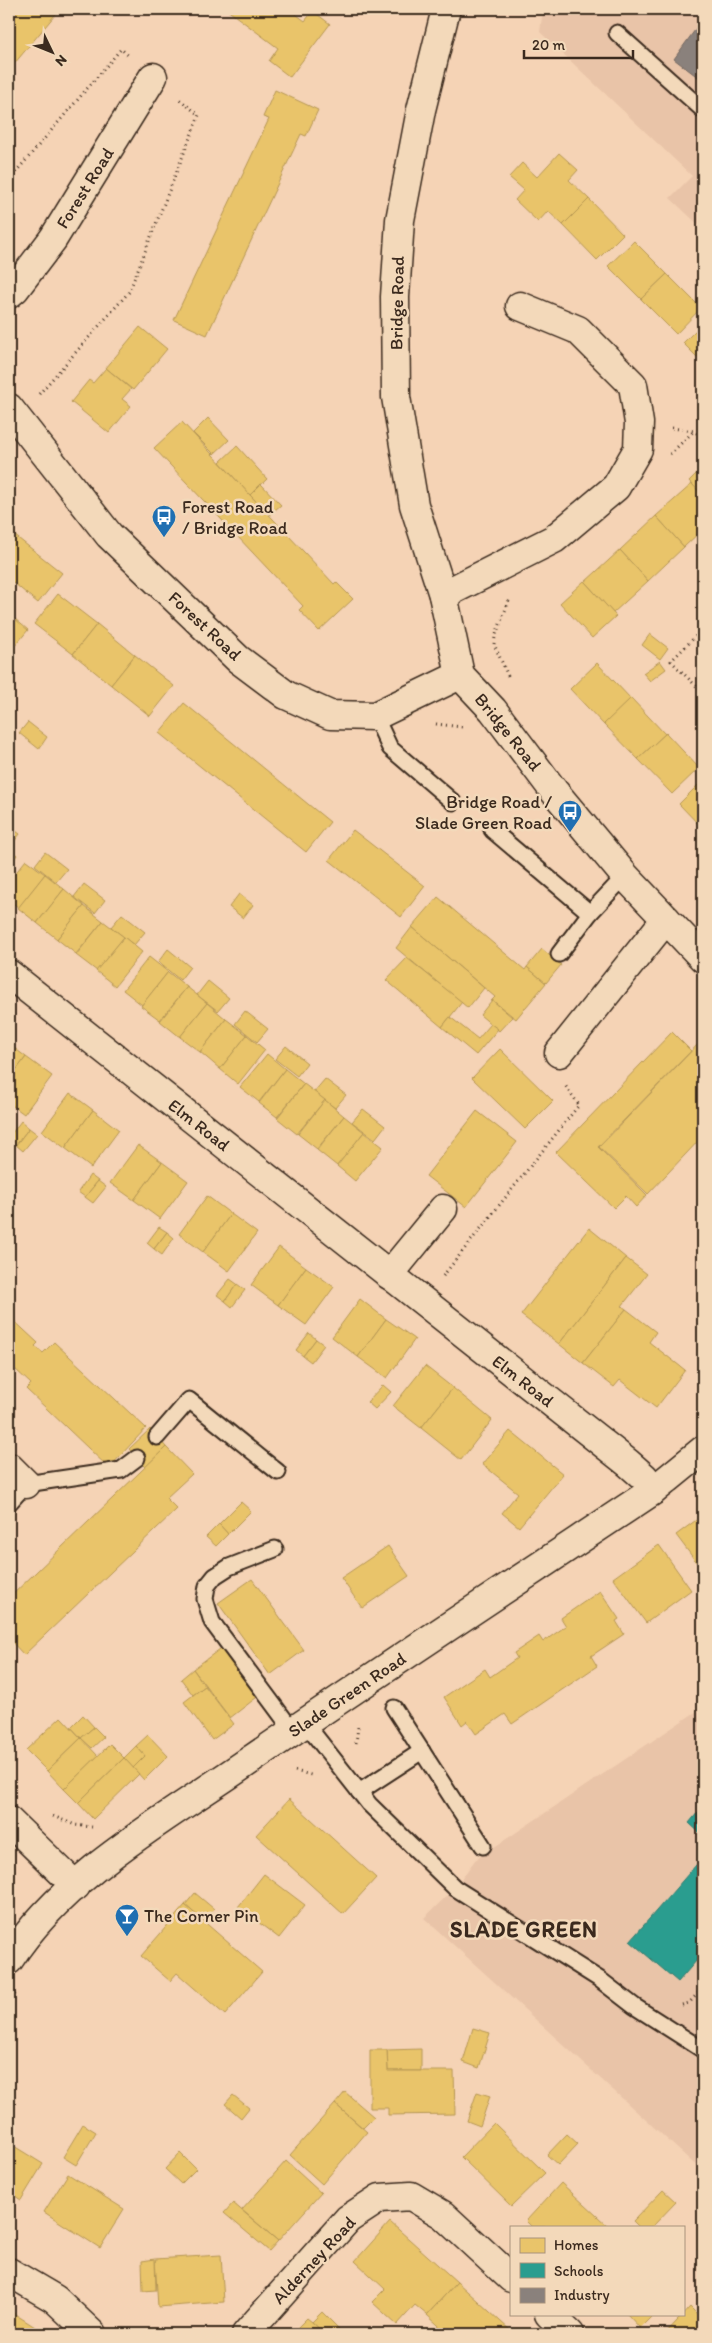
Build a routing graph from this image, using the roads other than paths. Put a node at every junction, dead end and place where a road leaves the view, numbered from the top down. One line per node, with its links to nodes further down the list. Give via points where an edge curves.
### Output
1 (446, 9): 8 (street, Bridge Road, via 421,110 400,220 395,297 396,398 414,505)
2 (617, 33): 4 (lane)
3 (153, 76): 5 (street, Forest Road, via 53,239)
4 (703, 110)
5 (9, 294)
6 (520, 306): 8 (street, via 578,330 633,385 639,423 638,449 616,487 554,539)
7 (9, 408): 10 (street, Forest Road, via 110,535 238,659 286,694 330,715)
8 (443, 595): 9 (street, Bridge Road)
9 (460, 675): 10 (street, Forest Road); 13 (street, Bridge Road, via 493,710 554,791)
10 (375, 716): 11 (lane, via 390,748)
11 (453, 802)
12 (492, 830): 14 (lane)
13 (625, 876): 14 (lane); 15 (street, Bridge Road)
14 (590, 913): 16 (lane)
15 (666, 919): 17 (street, Bridge Road); 19 (street)
16 (559, 954)
17 (703, 958)
18 (9, 974): 21 (street, Elm Road)
19 (559, 1053)
20 (443, 1209): 21 (street)
21 (390, 1275): 27 (street, Elm Road, via 628,1463)
22 (157, 1437): 25 (lane, via 189,1400)
23 (703, 1450): 27 (street, Slade Green Road)
24 (137, 1458): 26 (lane, via 121,1470)
25 (278, 1472)
26 (14, 1485)
27 (654, 1490): 30 (street, Slade Green Road)
28 (275, 1549): 30 (lane, via 215,1576 207,1586 205,1599 212,1622)
29 (394, 1708): 31 (lane)
30 (299, 1727): 32 (lane); 35 (street, Slade Green Road, via 134,1840)
31 (422, 1751): 32 (lane); 34 (lane)
32 (358, 1792): 37 (lane, via 455,1888 604,1982 634,2006)
33 (9, 1821): 35 (street)
34 (484, 1846)
35 (76, 1886): 36 (street, Slade Green Road, via 38,1922)
36 (9, 1960)
37 (703, 2050)
38 (9, 2272): 41 (street, via 55,2299)
39 (510, 2277): 42 (street, Alderney Road, via 443,2215 412,2196 380,2198 348,2219)
40 (551, 2316): 43 (street)
41 (92, 2334)
42 (246, 2334)
43 (570, 2334)

